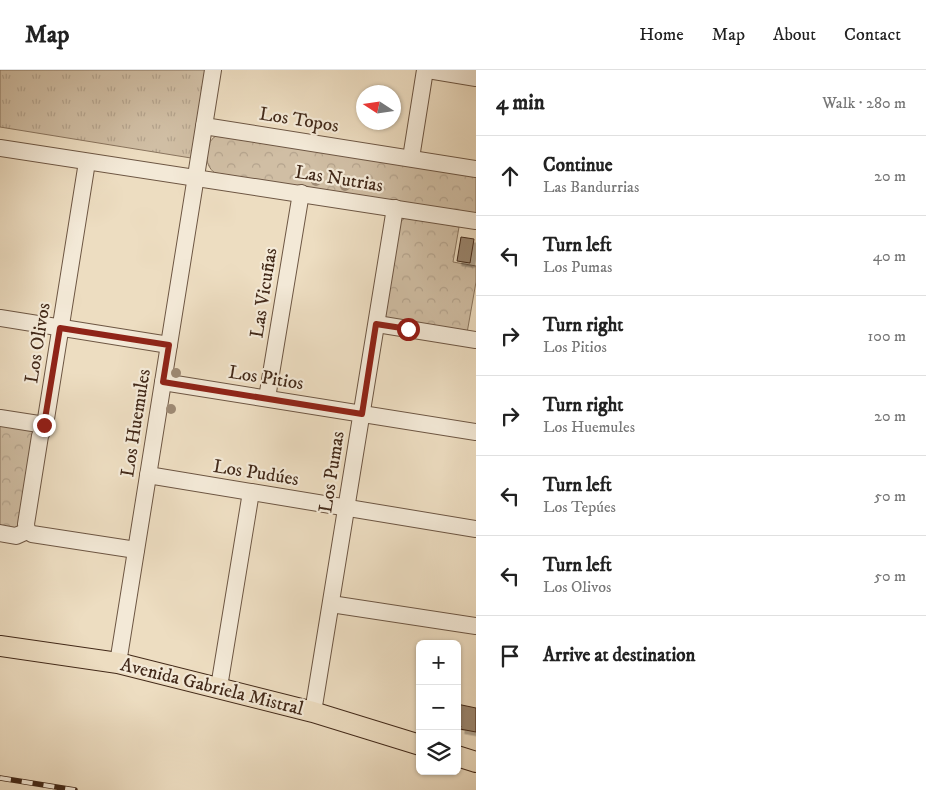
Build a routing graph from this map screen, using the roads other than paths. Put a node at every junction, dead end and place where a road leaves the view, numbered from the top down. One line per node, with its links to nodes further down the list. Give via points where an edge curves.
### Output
1 (213, 70): 4 (street, Los Huemules)
2 (426, 70): 3 (street); 6 (street)
3 (476, 78)
4 (204, 126): 6 (street, Los Topos); 9 (street, Los Huemules)
5 (0, 148): 7 (street, Las Nutrias)
6 (411, 158): 8 (street, Los Topos)
7 (87, 162): 9 (street, Las Nutrias); 15 (street, Los Olivos)
8 (476, 169)
9 (196, 178): 10 (street, Las Nutrias); 17 (street, Los Huemules)
10 (301, 193): 11 (street, Las Nutrias); 19 (street, Las Vicuñas)
11 (396, 208): 12 (street, Las Nutrias); 14 (street, Los Pumas)
12 (476, 221)
13 (0, 318): 15 (street)
14 (376, 324): 16 (street); 20 (street, Los Pumas)
15 (60, 328): 17 (street); 22 (street, Los Olivos)
16 (476, 340)
17 (169, 345): 18 (street, Los Huemules)
18 (163, 382): 19 (street, Los Pitios); 24 (street, Los Huemules)
19 (268, 398): 20 (street, Los Pitios)
20 (362, 414): 23 (street, Los Pitios); 26 (street, Los Pumas)
21 (0, 418): 22 (street)
22 (44, 425): 28 (street, Los Olivos, via 38,446)
23 (476, 432)
24 (148, 475): 25 (street, Los Pudúes); 30 (street, Los Huemules)
25 (251, 492): 26 (street, Los Pudúes); 35 (street)
26 (346, 508): 27 (street, Los Pudúes); 31 (street, Los Pumas)
27 (476, 529)
28 (27, 531): 29 (street, via 16,536); 30 (street)
29 (0, 533)
30 (136, 550): 34 (street, Los Huemules)
31 (331, 604): 32 (street); 36 (street, Los Pumas)
32 (476, 626)
33 (0, 646): 34 (main road, Avenida Gabriela Mistral)
34 (118, 663): 35 (main road, Avenida Gabriela Mistral)
35 (219, 687): 36 (main road, Avenida Gabriela Mistral)
36 (313, 712): 37 (main road, Avenida Gabriela Mistral)
37 (416, 744)
38 (461, 757): 39 (main road)
39 (476, 762)

